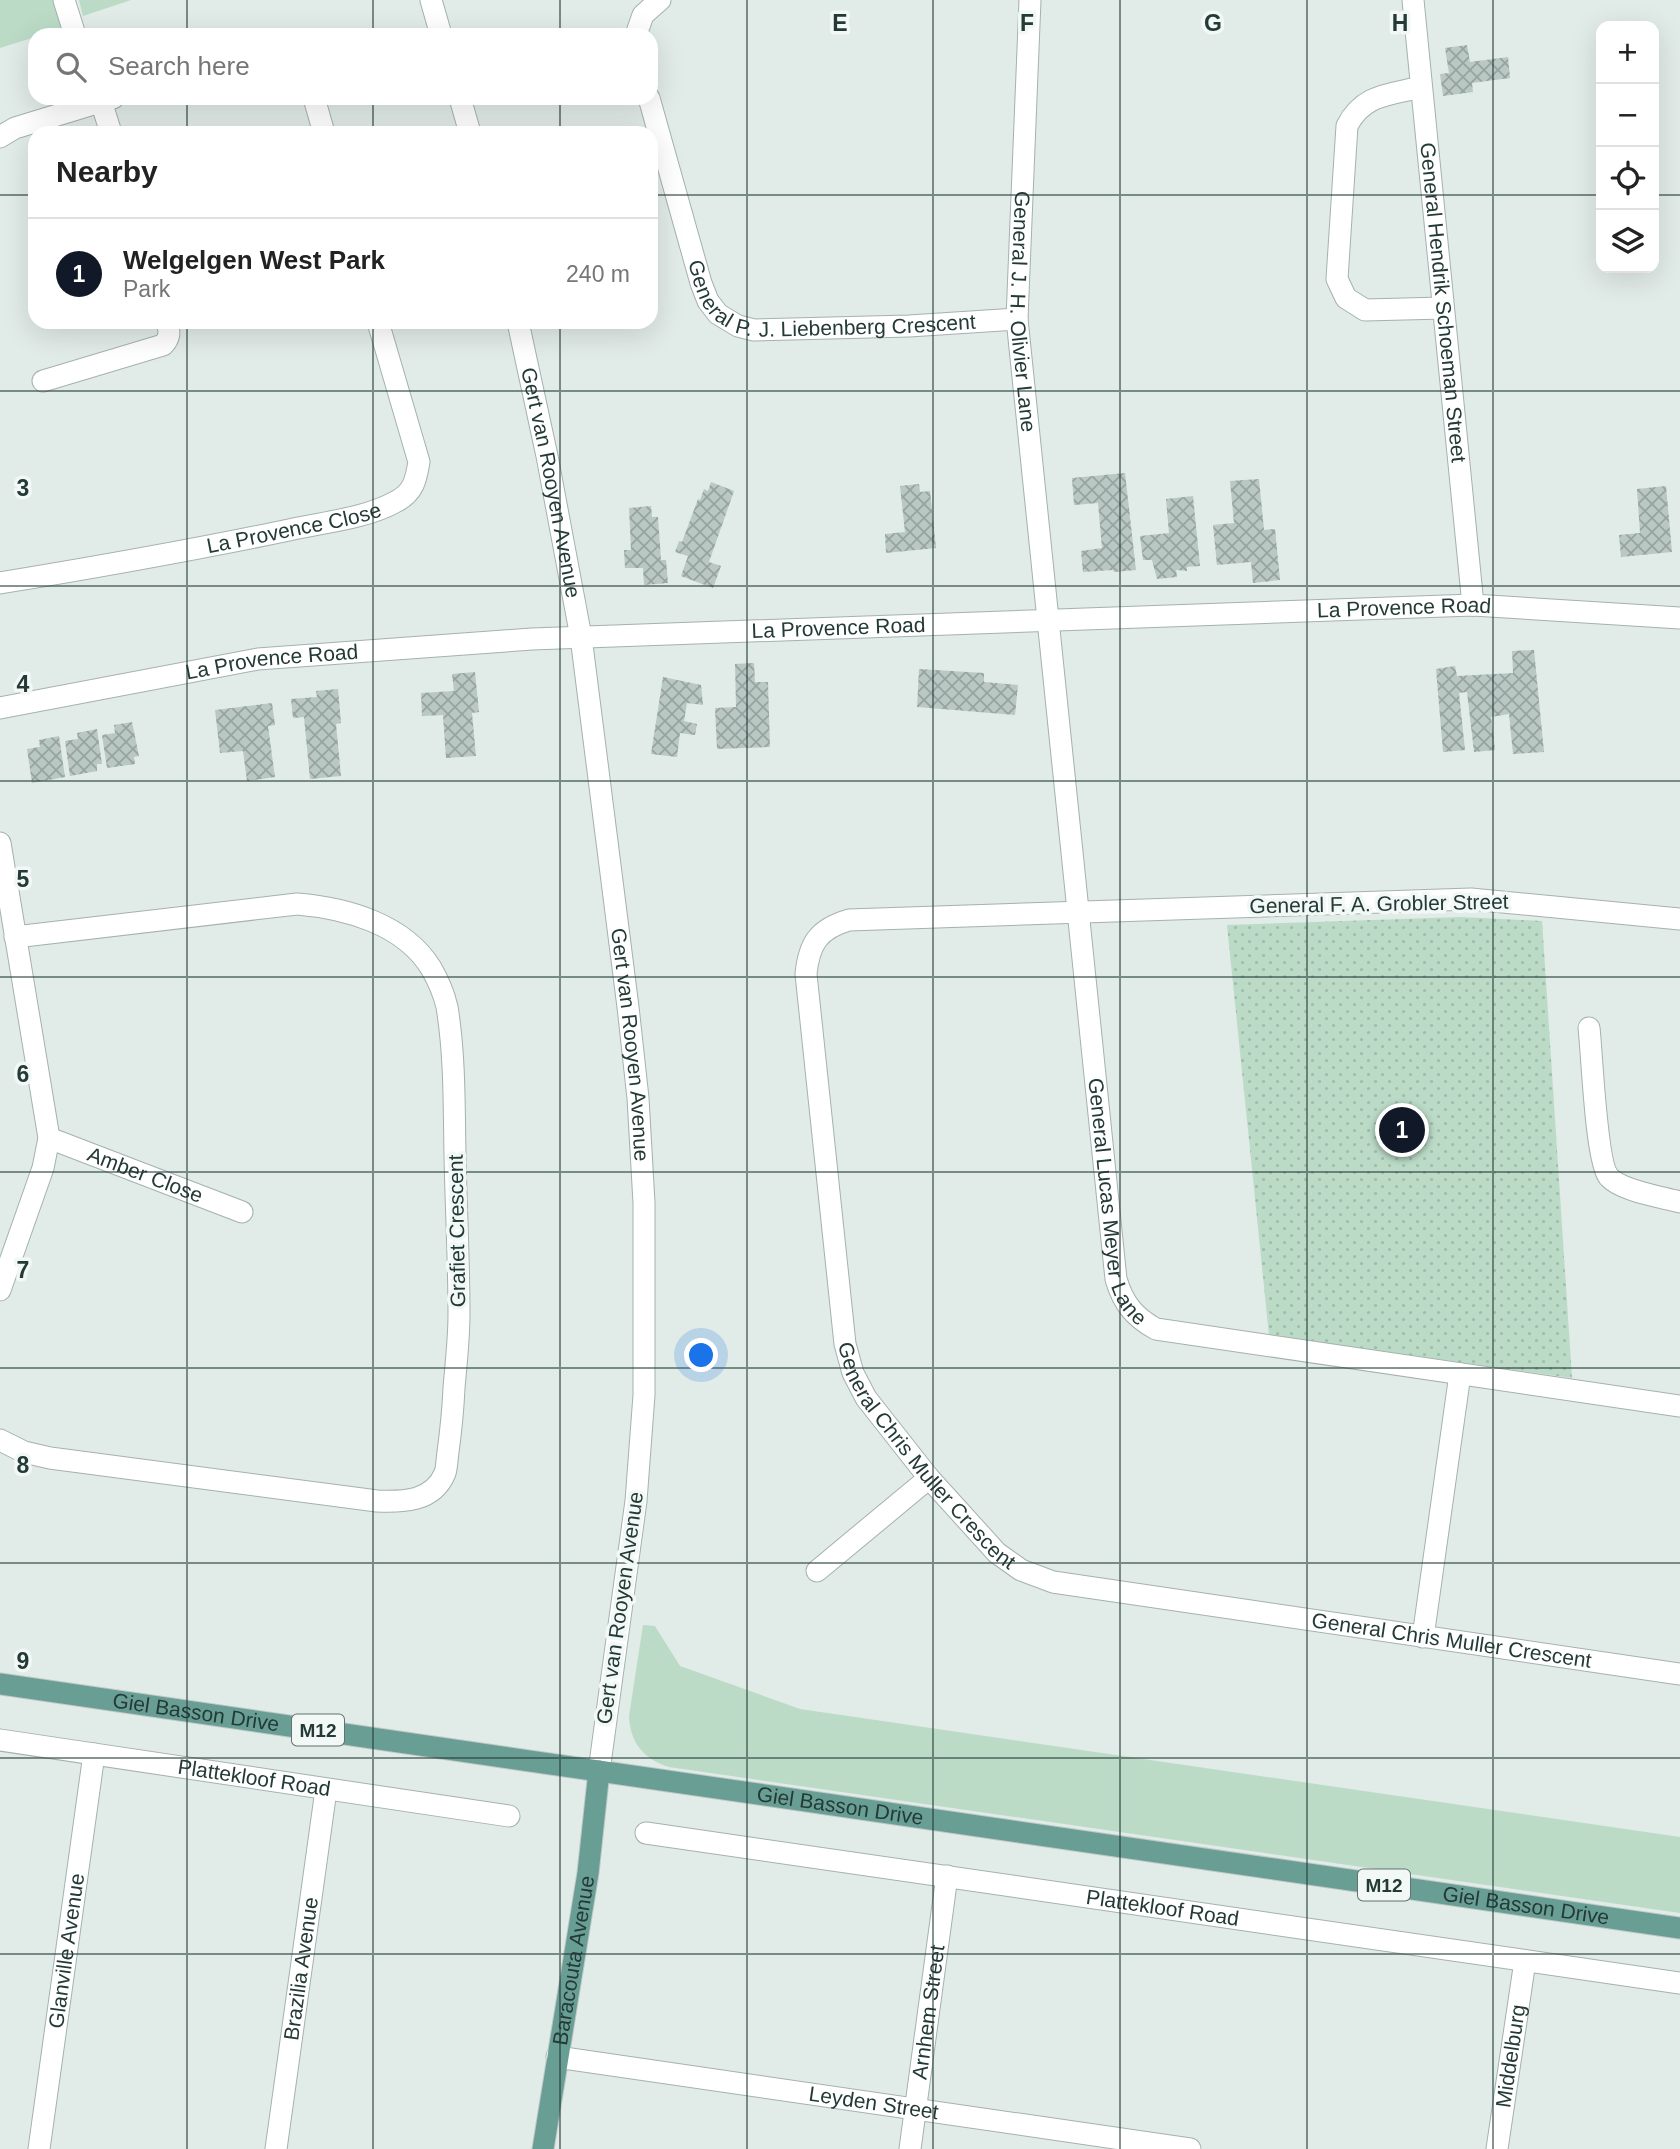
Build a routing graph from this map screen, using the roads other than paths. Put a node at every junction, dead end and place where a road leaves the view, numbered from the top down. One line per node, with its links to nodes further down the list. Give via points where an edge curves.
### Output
1 (64, 0): 6 (street)
2 (431, 0): 7 (street)
3 (660, 0): 8 (street, via 643,15)
4 (1030, 0): 22 (street, General J. H. Olivier Lane)
5 (1413, 0): 9 (street, General Hendrik Schoeman Street)
6 (73, 28)
7 (439, 28)
8 (637, 28)
9 (1421, 87): 21 (street, General Hendrik Schoeman Street); 21 (street, via 1365,102 1346,126 1337,279 1346,298 1365,310)
10 (86, 105): 20 (street)
11 (106, 105): 15 (street)
12 (316, 105): 16 (street)
13 (462, 105): 17 (street)
14 (651, 105): 18 (street, General P. J. Liebenberg Crescent)
15 (110, 126)
16 (322, 126)
17 (468, 126)
18 (657, 126)
19 (658, 130): 22 (street, General P. J. Liebenberg Crescent, via 701,283 708,301 727,321 754,330)
20 (0, 137)
21 (1443, 307): 28 (street, General Hendrik Schoeman Street)
22 (1017, 319): 30 (street, General J. H. Olivier Lane)
23 (169, 329): 26 (street, via 163,345)
24 (380, 329): 27 (street, La Provence Close, via 419,462 409,493 374,511)
25 (520, 329): 31 (street, Gert van Rooyen Avenue)
26 (43, 381)
27 (0, 583)
28 (1473, 604): 29 (street, La Provence Road); 30 (street, La Provence Road)
29 (1680, 618)
30 (1048, 621): 31 (street, La Provence Road); 34 (street, General Lucas Meyer Lane)
31 (581, 636): 32 (street, La Provence Road, via 258,659); 52 (street, Gert van Rooyen Avenue, via 638,1098 646,1294 645,1395 636,1501)
32 (0, 708)
33 (0, 843): 36 (street)
34 (1078, 912): 35 (street, General F. A. Grobler Street, via 1471,899); 42 (street, General Lucas Meyer Lane, via 1116,1279 1121,1296 1136,1316 1156,1329); 45 (street, General Chris Muller Crescent, via 849,920 825,931 813,942 808,957 806,974 845,1344 866,1398)
35 (1680, 919)
36 (15, 937): 38 (street); 44 (street, Grafiet Crescent, via 297,904 328,907 374,922 415,949 438,982 449,1023 459,1317 445,1472 423,1497 377,1501 50,1458)
37 (1590, 1028): 39 (street, via 1607,1175 1630,1188)
38 (49, 1138): 40 (street, Amber Close); 41 (street)
39 (1680, 1202)
40 (242, 1212)
41 (0, 1290)
42 (1460, 1374): 43 (street, General Lucas Meyer Lane); 47 (street)
43 (1680, 1406)
44 (0, 1440)
45 (929, 1478): 46 (street); 47 (street, General Chris Muller Crescent, via 998,1553 1021,1570 1053,1582)
46 (817, 1571)
47 (1423, 1637): 48 (street, General Chris Muller Crescent)
48 (1680, 1674)
49 (0, 1684): 52 (main road, Giel Basson Drive / M12)
50 (0, 1740): 51 (street, Plattekloof Road)
51 (94, 1754): 53 (street, Plattekloof Road); 62 (street, Glanville Avenue)
52 (598, 1771): 57 (main road, Giel Basson Drive / M12); 60 (main road, Baracouta Avenue, via 589,1873)
53 (326, 1790): 54 (street, Plattekloof Road); 63 (street, Brazilia Avenue)
54 (509, 1816)
55 (646, 1833): 56 (street, Plattekloof Road)
56 (947, 1876): 58 (street, Plattekloof Road); 61 (street, Arnhem Street)
57 (1680, 1928)
58 (1525, 1961): 59 (street, Plattekloof Road); 67 (street, Middelburg)
59 (1680, 1983)
60 (557, 2057): 61 (street, Leyden Street); 64 (main road, Baracouta Avenue)
61 (916, 2109): 65 (street, Arnhem Street); 66 (street, Leyden Street)
62 (39, 2149)
63 (276, 2149)
64 (543, 2149)
65 (910, 2149)
66 (1190, 2149)
67 (1497, 2149)

